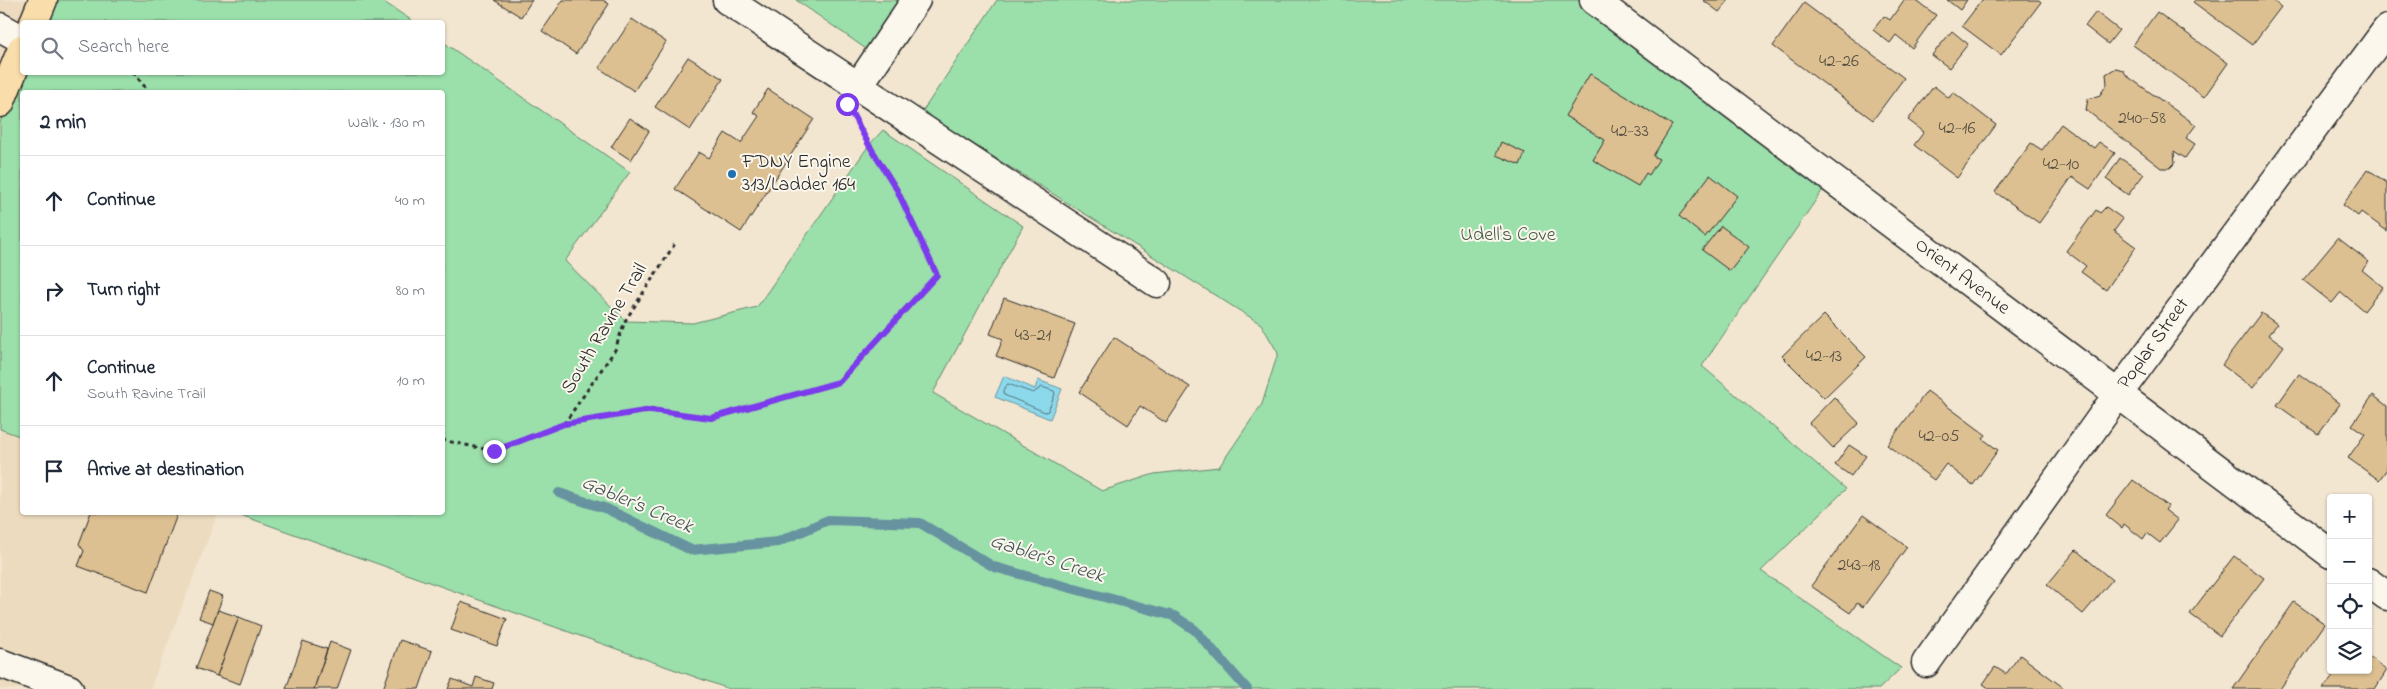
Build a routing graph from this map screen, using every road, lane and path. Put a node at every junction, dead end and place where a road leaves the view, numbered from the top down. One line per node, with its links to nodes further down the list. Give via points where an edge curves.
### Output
1 (43, 0): 5 (main road)
2 (727, 0): 11 (street)
3 (916, 0): 11 (street)
4 (1594, 0): 17 (street, Orient Avenue)
5 (35, 20)
6 (0, 27): 8 (street)
7 (2387, 28): 17 (street, Poplar Street)
8 (20, 38)
9 (20, 54): 13 (main road)
10 (135, 75): 12 (path)
11 (857, 88): 16 (street)
12 (147, 90)
13 (0, 102)
14 (856, 120): 18 (path, via 897,190 937,275 839,382 711,418 651,410)
15 (676, 242): 18 (path, South Ravine Trail, via 625,321 615,350)
16 (1157, 283)
17 (2118, 394): 20 (street, Orient Avenue); 23 (street, Poplar Street)
18 (564, 424): 19 (path, South Ravine Trail, via 494,451)
19 (445, 441)
20 (2327, 551)
21 (2371, 584): 22 (street)
22 (2387, 596)
23 (1926, 662)
24 (0, 663): 25 (street)
25 (69, 689)

